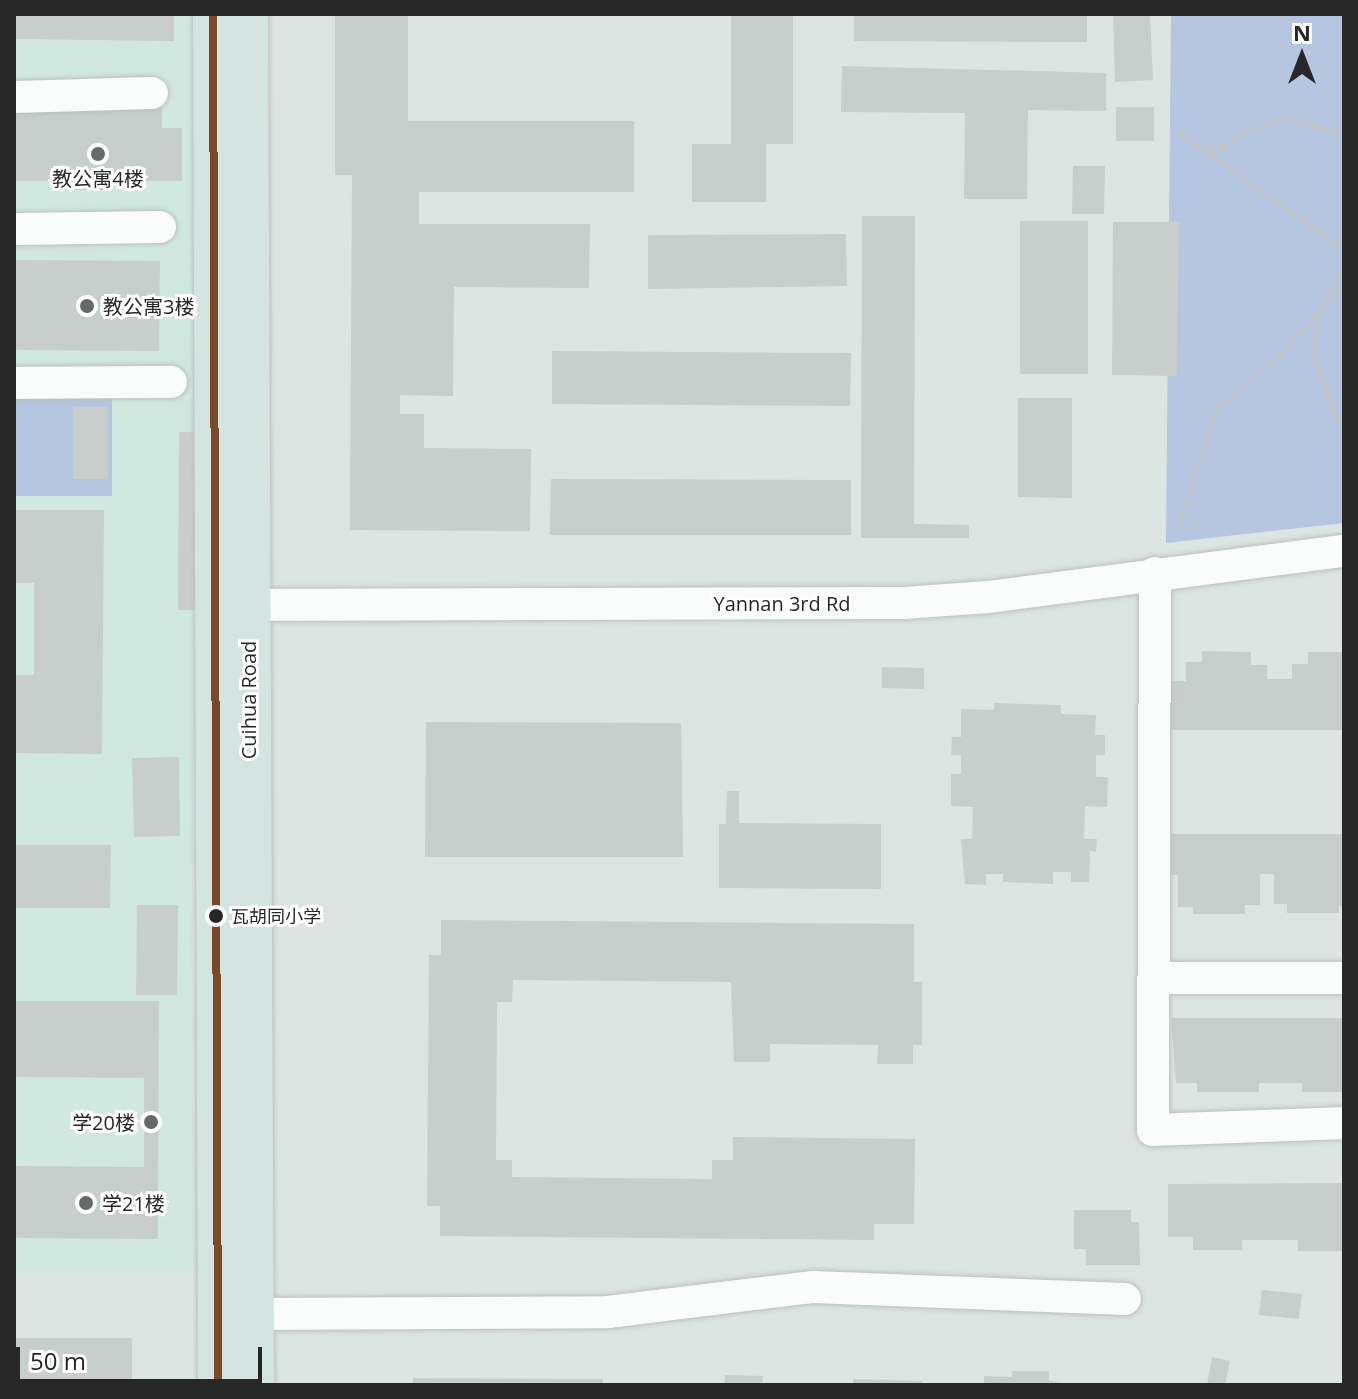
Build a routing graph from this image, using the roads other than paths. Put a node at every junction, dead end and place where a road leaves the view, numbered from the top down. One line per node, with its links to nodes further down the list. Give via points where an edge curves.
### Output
1 (213, 14): 11 (main road, Cuihua Road)
2 (248, 14): 11 (main road, Cuihua Road)
3 (152, 93): 4 (street)
4 (14, 97)
5 (160, 227): 6 (street)
6 (14, 229)
7 (171, 382): 8 (street)
8 (14, 383)
9 (1344, 551): 10 (street, Yannan 3rd Rd)
10 (1155, 573): 11 (street, Yannan 3rd Rd, via 904,603); 12 (street)
11 (232, 605): 16 (main road, Cuihua Road); 17 (main road, Cuihua Road)
12 (1154, 978): 13 (street); 14 (street, via 1153,1130)
13 (1344, 978)
14 (1344, 1123)
15 (1125, 1299): 16 (street, via 813,1287 608,1312)
16 (254, 1314): 18 (main road, Cuihua Road)
17 (218, 1385)
18 (254, 1385)

